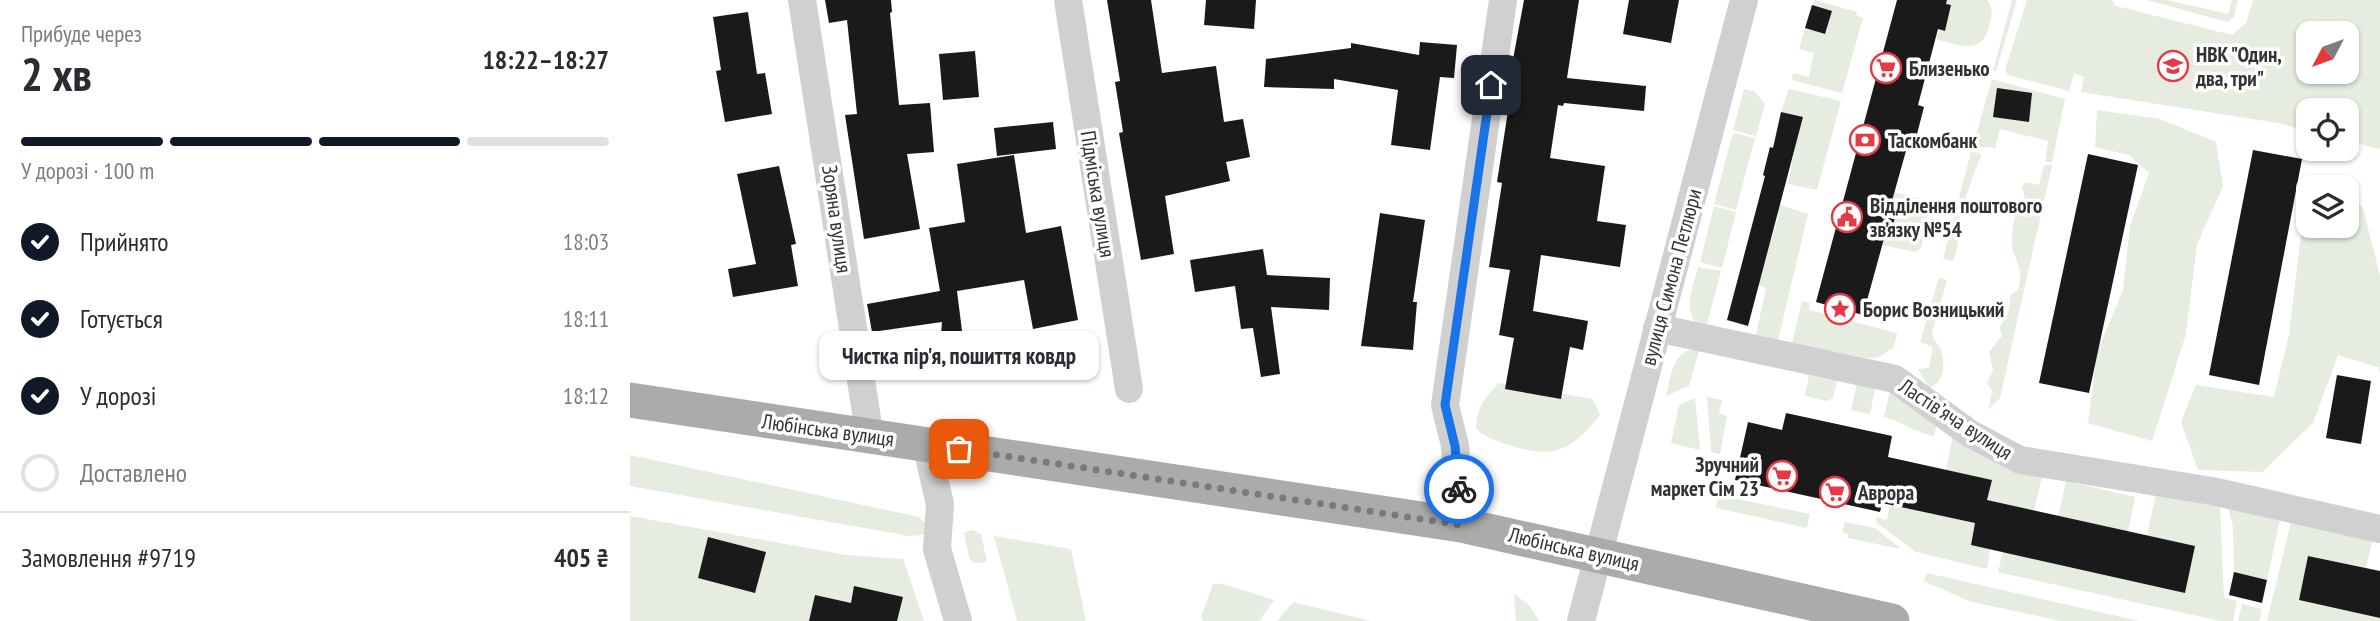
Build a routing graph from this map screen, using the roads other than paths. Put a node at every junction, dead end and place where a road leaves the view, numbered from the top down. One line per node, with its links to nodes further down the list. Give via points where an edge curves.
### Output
1 (802, 0): 8 (street, Зоряна вулиця)
2 (1068, 0): 6 (street, Підміська вулиця)
3 (1503, 0): 10 (street, via 1445,405 1455,446)
4 (1744, 0): 5 (street, вулиця Симона Петлюри)
5 (1657, 328): 11 (street, Ластівʼяча вулиця, via 1895,379 1969,433 2020,460 2212,491); 12 (street, вулиця Симона Петлюри)
6 (1129, 389)
7 (630, 400): 8 (main road, Любінська вулиця)
8 (870, 438): 9 (main road, Любінська вулиця)
9 (926, 444): 10 (main road, Любінська вулиця); 13 (street, via 940,505 937,548)
10 (1461, 525): 12 (main road, Любінська вулиця)
11 (2380, 529)
12 (1599, 555): 14 (street, вулиця Симона Петлюри); 15 (main road, Любінська вулиця)
13 (958, 621)
14 (1581, 621)
15 (1892, 621)

